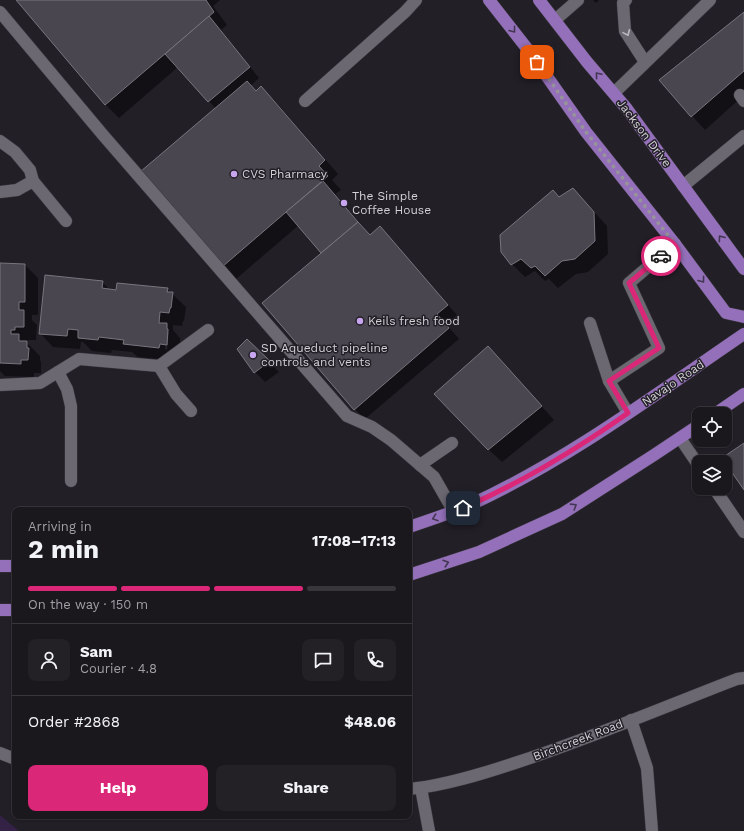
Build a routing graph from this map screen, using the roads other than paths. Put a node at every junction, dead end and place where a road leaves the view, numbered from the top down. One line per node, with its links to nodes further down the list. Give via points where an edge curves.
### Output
1 (416, 0): 11 (street)
2 (489, 0): 18 (main road, one-way to 18, via 529,51 586,132)
3 (540, 0): 8 (main road, Jackson Drive)
4 (578, 0): 8 (street)
5 (626, 0): 9 (street, one-way to 9, via 623,2 625,31)
6 (710, 0): 9 (street)
7 (0, 12): 36 (street, via 103,135 347,416 391,440)
8 (555, 20): 10 (main road, Jackson Drive, one-way to 8)
9 (645, 62): 10 (street)
10 (614, 93): 15 (main road, Jackson Drive)
11 (305, 101)
12 (744, 136): 15 (street)
13 (0, 141): 14 (street, via 15,152 30,170)
14 (33, 181): 16 (street, via 17,190); 17 (street)
15 (683, 186): 19 (main road, Jackson Drive, one-way to 15)
16 (0, 192)
17 (66, 221)
18 (675, 244): 20 (main road, one-way to 20, via 726,313); 26 (street, via 629,283 659,348)
19 (744, 269)
20 (744, 317)
21 (590, 323): 26 (street)
22 (208, 330): 24 (street)
23 (744, 334): 31 (main road, Navajo Road)
24 (159, 366): 25 (street, via 79,359); 30 (street, via 176,394)
25 (58, 372): 27 (street, via 40,383); 37 (street, via 67,389 71,406)
26 (609, 381): 31 (street)
27 (0, 385)
28 (744, 394): 29 (main road)
29 (725, 407)
30 (191, 411)
31 (628, 413): 39 (main road, Navajo Road, via 530,475)
32 (692, 430): 33 (main road)
33 (680, 438): 35 (street); 44 (main road, one-way to 33, via 479,552 562,514)
34 (452, 443): 36 (street)
35 (692, 456)
36 (420, 465): 39 (street, via 434,477)
37 (71, 481)
38 (719, 495): 41 (street)
39 (454, 512): 40 (main road, Navajo Road, one-way to 40)
40 (412, 526)
41 (744, 532)
42 (0, 566): 43 (main road)
43 (12, 566)
44 (412, 574)
45 (0, 610): 46 (main road)
46 (12, 610)
47 (744, 678): 48 (street, Birchcreek Road)
48 (631, 720): 51 (street, Birchcreek Road, via 489,771); 54 (street, via 647,768)
49 (0, 753): 50 (street)
50 (12, 759)
51 (422, 788): 52 (street, Birchcreek Road); 53 (street)
52 (412, 789)
53 (428, 831)
54 (652, 831)

